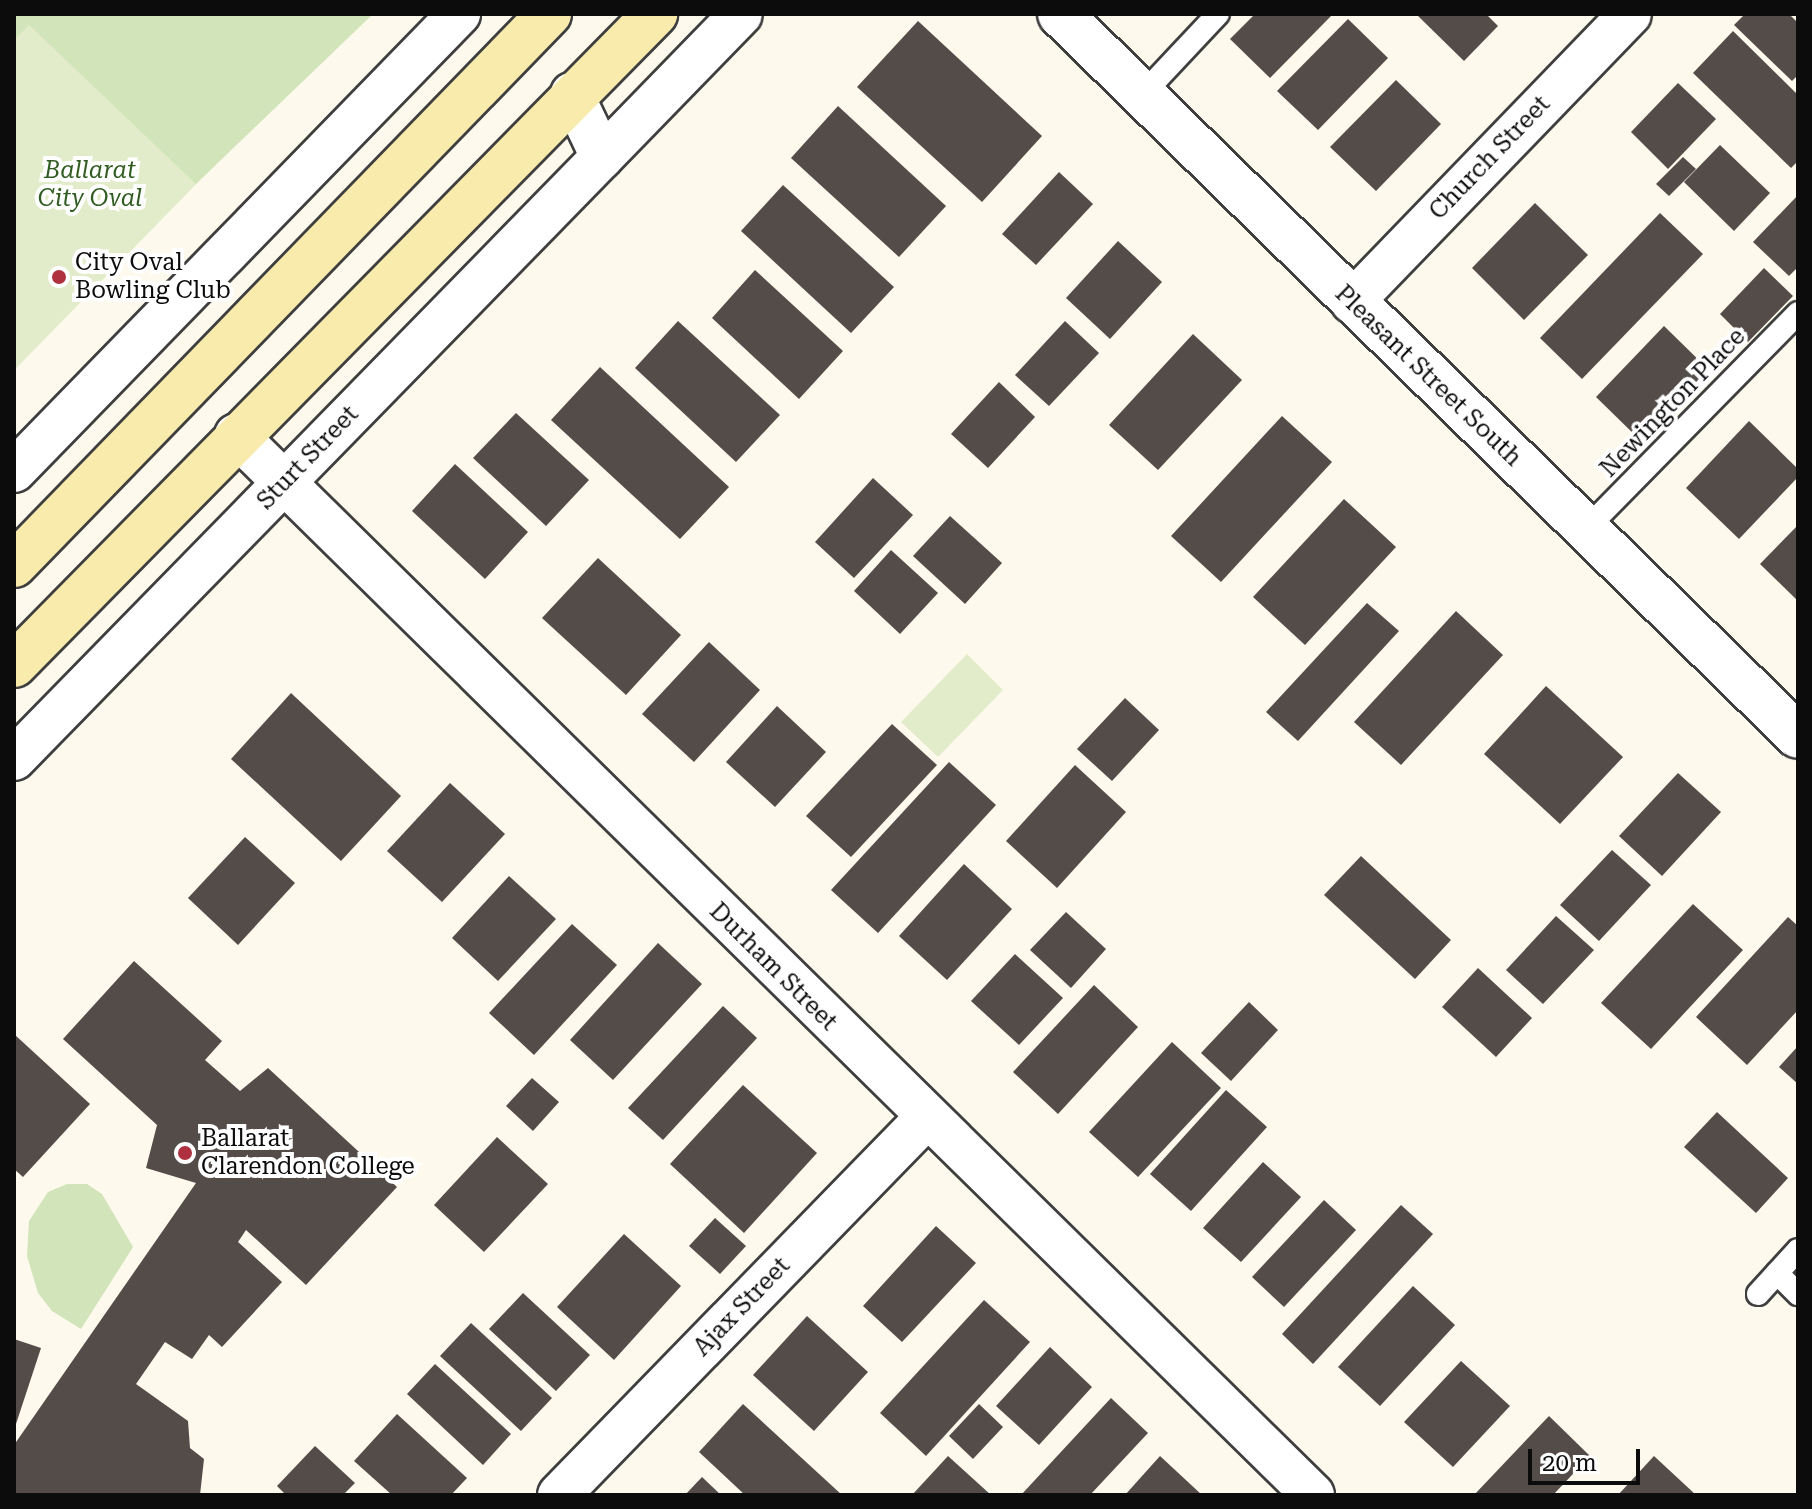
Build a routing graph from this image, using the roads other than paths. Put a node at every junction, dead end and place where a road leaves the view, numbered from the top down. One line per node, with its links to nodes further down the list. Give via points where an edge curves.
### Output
1 (459, 14): 14 (street)
2 (549, 14): 17 (main road)
3 (655, 14): 8 (main road)
4 (741, 14): 10 (street, Sturt Street)
5 (1060, 14): 9 (street, Pleasant Street South)
6 (1218, 14): 9 (lane)
7 (1630, 14): 11 (street, Church Street)
8 (572, 94): 10 (street); 13 (main road)
9 (1141, 96): 11 (street, Pleasant Street South)
10 (602, 157): 15 (street, Sturt Street)
11 (1352, 302): 16 (street, Pleasant Street South)
12 (1798, 313): 16 (lane, Newington Place)
13 (236, 435): 15 (street, Durham Street); 18 (main road)
14 (14, 471)
15 (285, 481): 20 (street, Sturt Street); 21 (street, Durham Street)
16 (1585, 530): 19 (street, Pleasant Street South)
17 (14, 565)
18 (14, 665)
19 (1798, 736)
20 (14, 759)
21 (925, 1119): 26 (street, Ajax Street); 27 (street, Durham Street)
22 (1798, 1250): 23 (lane)
23 (1777, 1273): 24 (lane); 25 (lane)
24 (1758, 1294)
25 (1798, 1294)
26 (559, 1495)
27 (1313, 1495)

